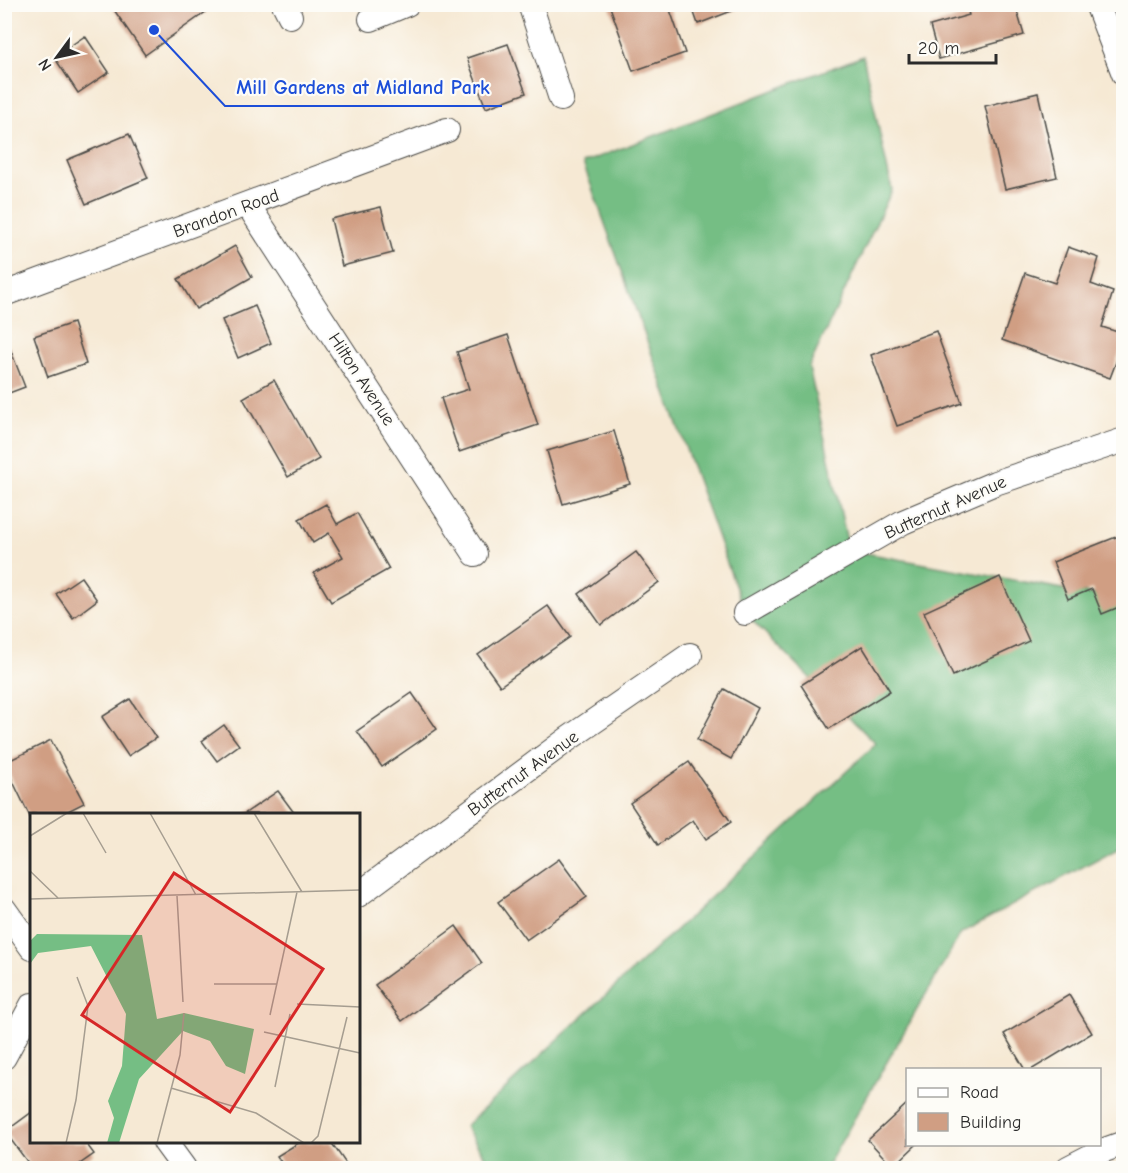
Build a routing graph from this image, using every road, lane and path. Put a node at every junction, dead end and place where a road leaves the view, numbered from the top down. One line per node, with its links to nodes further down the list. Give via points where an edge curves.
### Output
1 (407, 4): 4 (street)
2 (530, 4): 6 (street)
3 (1097, 4): 5 (street)
4 (371, 19)
5 (1124, 74)
6 (561, 99)
7 (447, 130): 8 (street, Brandon Road)
8 (248, 205): 9 (street, Brandon Road); 11 (street, Hilton Avenue)
9 (4, 294)
10 (1124, 440): 12 (street, Butternut Avenue, via 995,483 903,522)
11 (475, 554)
12 (745, 613)
13 (690, 655): 14 (street, Butternut Avenue, via 568,739)
14 (360, 894)
15 (4, 909): 16 (street)
16 (30, 945)
17 (30, 1009): 18 (street)
18 (4, 1057)
19 (166, 1143): 21 (street)
20 (1124, 1143): 22 (street)
21 (183, 1168)
22 (1068, 1168)

